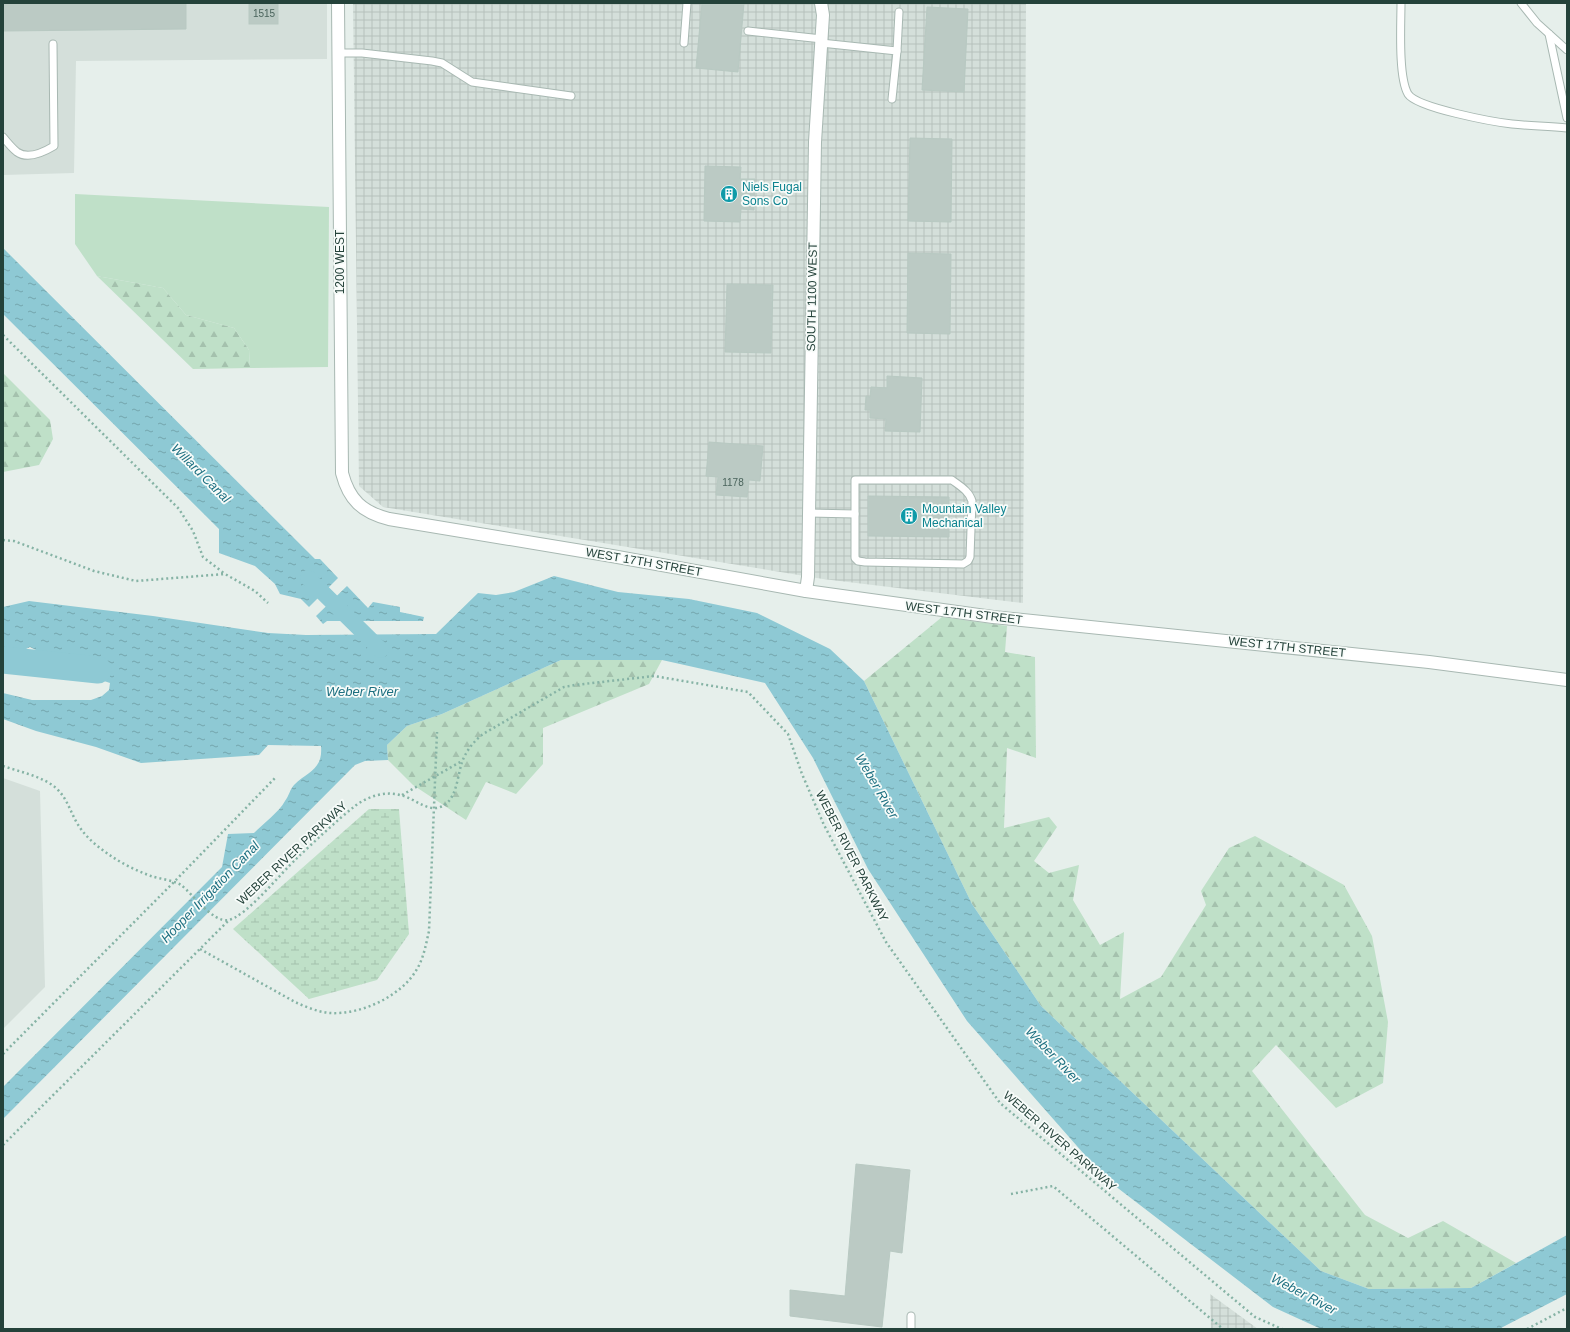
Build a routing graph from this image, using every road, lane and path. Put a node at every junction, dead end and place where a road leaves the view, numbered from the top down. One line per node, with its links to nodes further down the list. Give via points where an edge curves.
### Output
1 (338, 3): 14 (street, 1200 WEST)
2 (687, 3): 10 (lane)
3 (821, 3): 9 (street, SOUTH 1100 WEST)
4 (1402, 3): 18 (lane, via 1400,45 1404,83 1408,94 1416,100 1440,109 1511,124)
5 (1521, 3): 8 (lane)
6 (899, 12): 13 (lane)
7 (748, 31): 9 (lane)
8 (1549, 34): 12 (lane); 17 (lane)
9 (821, 41): 13 (lane); 22 (street, SOUTH 1100 WEST, via 815,142)
10 (684, 43)
11 (53, 44): 19 (lane, via 54,146 45,152 32,155 18,153)
12 (1567, 50)
13 (897, 51): 16 (lane)
14 (338, 53): 15 (lane, via 432,60 442,62 472,82); 21 (street, 1200 WEST, via 342,473 349,492 360,507)
15 (572, 96)
16 (892, 99)
17 (1567, 118)
18 (1567, 128)
19 (3, 137)
20 (3, 335): 25 (path, via 179,509 193,531 203,557)
21 (367, 511): 26 (street, WEST 17TH STREET, via 389,519)
22 (809, 513): 23 (lane); 26 (street, SOUTH 1100 WEST)
23 (855, 514): 23 (lane, via 855,480 952,480 970,493 972,501 970,557 963,564 858,561 855,558)
24 (3, 540): 25 (path, via 14,541 94,572 136,582)
25 (225, 574): 27 (path, via 255,591)
26 (806, 591): 28 (street, WEST 17TH STREET, via 993,617 1429,662)
27 (268, 603)
28 (1567, 680)
29 (437, 732): 32 (path)
30 (462, 761): 32 (path); 35 (path, WEBER RIVER PARKWAY, via 452,796 446,804); 46 (path, WEBER RIVER PARKWAY, via 483,734 564,688 575,685 654,676 748,692 788,734 824,825 886,942 1000,1103 1254,1317)
31 (3, 766): 36 (path, via 44,781 55,788 65,798 77,824 90,840 112,856 140,871)
32 (435, 776): 34 (path); 35 (path)
33 (275, 778): 36 (path)
34 (402, 795): 35 (path, WEBER RIVER PARKWAY, via 424,807); 37 (path, WEBER RIVER PARKWAY, via 378,795 362,801 297,858 249,908)
35 (434, 808): 38 (path, via 429,931 425,952 417,970 403,986 385,1000 348,1012 330,1013 310,1008)
36 (174, 882): 37 (path, via 215,917); 39 (path)
37 (230, 920): 38 (path, WEBER RIVER PARKWAY)
38 (200, 949): 40 (path, WEBER RIVER PARKWAY)
39 (3, 1054)
40 (3, 1145)
41 (1010, 1194): 45 (path, via 1053,1186)
42 (1567, 1308): 47 (path)
43 (911, 1316): 44 (lane)
44 (911, 1329)
45 (1223, 1329)
46 (1282, 1329)
47 (1527, 1329)

